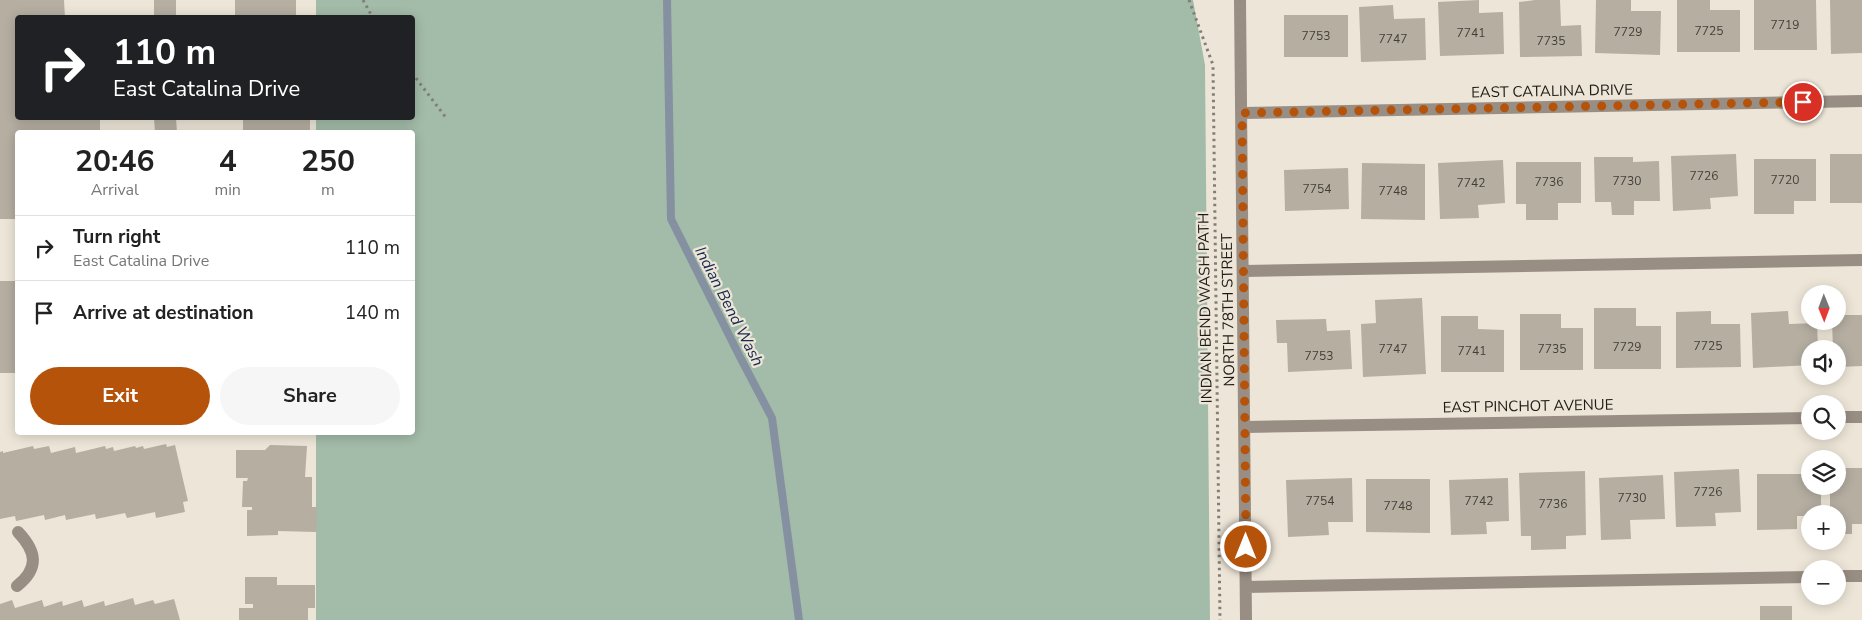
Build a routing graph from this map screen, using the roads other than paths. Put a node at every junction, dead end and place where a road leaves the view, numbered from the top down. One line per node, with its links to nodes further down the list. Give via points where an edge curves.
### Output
1 (1240, 0): 3 (street, NORTH 78TH STREET)
2 (1862, 100): 3 (street, EAST CATALINA DRIVE)
3 (1242, 113): 5 (street, NORTH 78TH STREET)
4 (1862, 260): 5 (street)
5 (1244, 271): 9 (street, NORTH 78TH STREET)
6 (1846, 417): 7 (street)
7 (1862, 417)
8 (1801, 418): 9 (street, EAST PINCHOT AVENUE)
9 (1246, 428): 15 (street, NORTH 78TH STREET)
10 (18, 532): 14 (street, via 31,548 33,565)
11 (1846, 576): 12 (street)
12 (1862, 576)
13 (1801, 577): 15 (street)
14 (17, 586)
15 (1246, 586): 16 (street, NORTH 78TH STREET)
16 (1246, 620)

